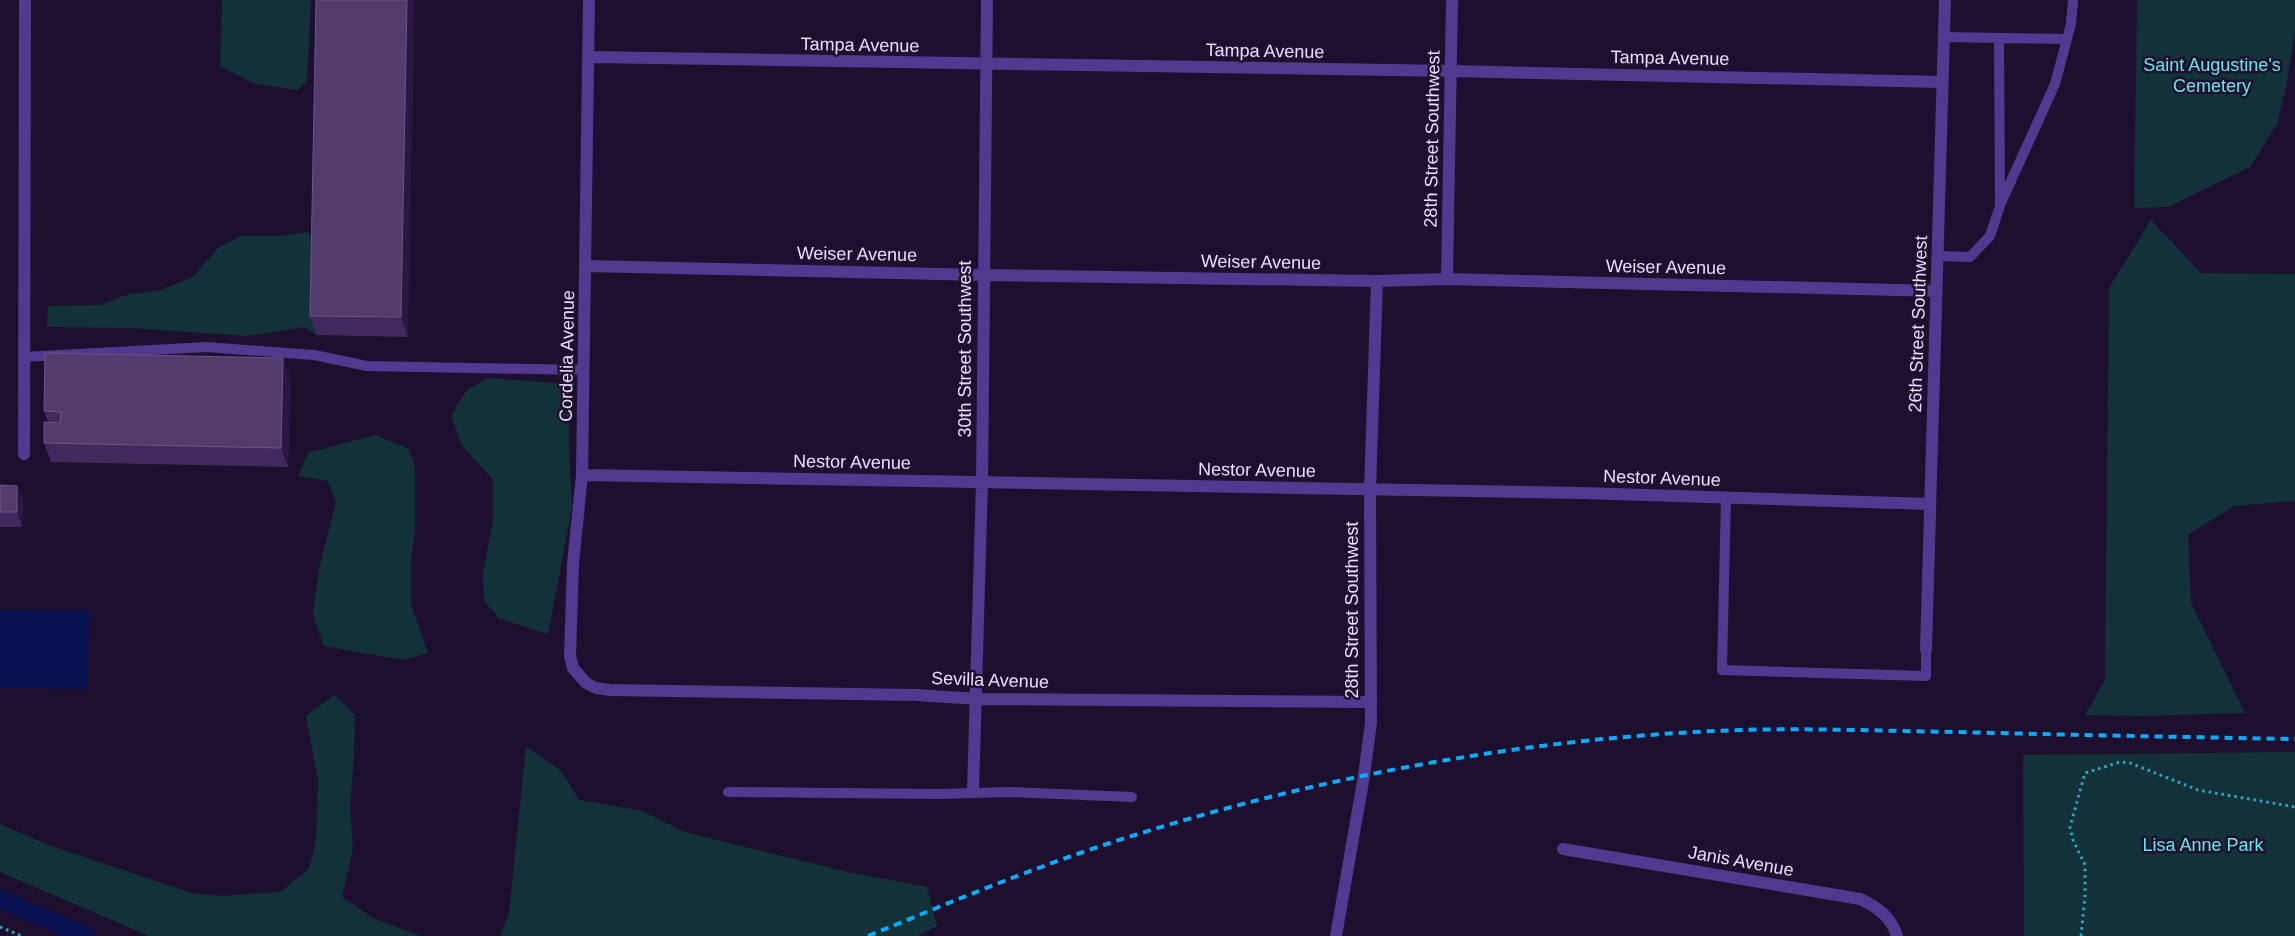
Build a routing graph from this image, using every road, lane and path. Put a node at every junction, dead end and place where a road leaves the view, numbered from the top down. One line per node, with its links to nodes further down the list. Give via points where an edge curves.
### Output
1 (25, 0): 21 (street)
2 (589, 0): 10 (street, Cordelia Avenue)
3 (987, 0): 11 (street, 30th Street Southwest)
4 (1452, 0): 12 (street, 28th Street Southwest)
5 (1945, 0): 7 (street, 26th Street Southwest)
6 (2073, 0): 9 (lane)
7 (1944, 37): 8 (lane); 13 (street, 26th Street Southwest)
8 (1999, 38): 9 (lane); 14 (lane)
9 (2067, 39): 14 (lane, via 2055,84)
10 (589, 57): 11 (street, Tampa Avenue); 16 (street, Cordelia Avenue)
11 (986, 65): 12 (street, Tampa Avenue); 17 (street, 30th Street Southwest)
12 (1451, 71): 13 (street, Tampa Avenue); 18 (street, 28th Street Southwest)
13 (1941, 82): 15 (street, 26th Street Southwest)
14 (2000, 206): 15 (lane, via 1990,236 1970,257)
15 (1938, 256): 20 (street, 26th Street Southwest)
16 (586, 266): 17 (street, Weiser Avenue); 22 (street, Cordelia Avenue)
17 (983, 275): 19 (street, Weiser Avenue); 25 (street, 30th Street Southwest)
18 (1447, 280): 19 (street, Weiser Avenue); 20 (street, Weiser Avenue)
19 (1377, 281): 26 (street, 28th Street Southwest)
20 (1936, 291): 28 (street, 26th Street Southwest)
21 (24, 357): 22 (lane, via 206,347 314,355 367,366); 23 (street)
22 (584, 370): 24 (street, Cordelia Avenue)
23 (24, 454)
24 (582, 475): 25 (street, Nestor Avenue); 30 (street, Cordelia Avenue, via 573,564 570,656 573,668 586,683)
25 (982, 482): 26 (street, Nestor Avenue); 31 (street, 30th Street Southwest)
26 (1370, 490): 27 (street, Nestor Avenue); 32 (street, 28th Street Southwest)
27 (1726, 497): 28 (street, Nestor Avenue); 29 (lane, via 1722,670 1926,676)
28 (1930, 504): 29 (street, 26th Street Southwest)
29 (1926, 649)
30 (609, 690): 31 (street, Sevilla Avenue)
31 (978, 699): 32 (street, Sevilla Avenue); 34 (street, 30th Street Southwest)
32 (1369, 702): 40 (street, 28th Street Southwest, via 1369,741)
33 (728, 792): 34 (lane)
34 (973, 792): 35 (lane)
35 (1132, 797)
36 (2295, 807): 42 (path, via 2198,790 2125,762 2085,773 2070,827 2085,865)
37 (1563, 850): 41 (street, Janis Avenue, via 1860,899 1884,913)
38 (0, 926): 39 (path)
39 (22, 936)
40 (1336, 936)
41 (1897, 936)
42 (2081, 936)

